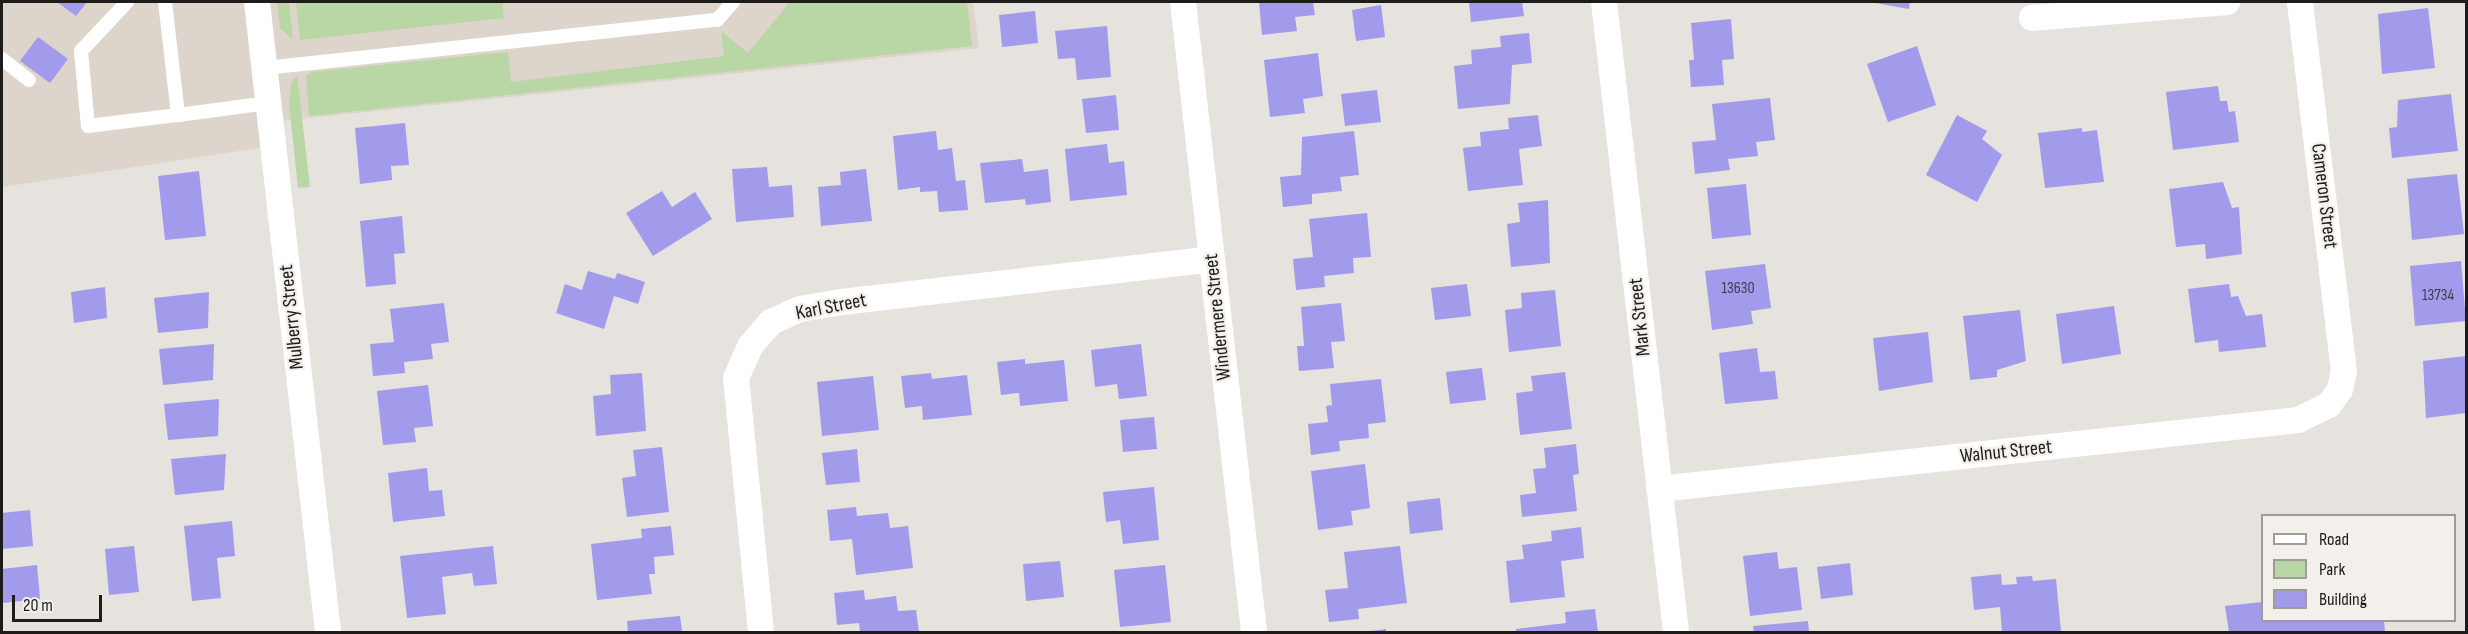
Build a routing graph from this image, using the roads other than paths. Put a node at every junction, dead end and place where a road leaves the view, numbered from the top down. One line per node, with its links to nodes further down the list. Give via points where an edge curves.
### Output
1 (127, 2): 14 (lane, via 81,51 88,126)
2 (165, 2): 14 (lane)
3 (257, 2): 11 (street, Mulberry Street)
4 (733, 2): 11 (lane, via 717,20)
5 (1183, 2): 15 (street, Windermere Street)
6 (1604, 2): 17 (street, Mark Street)
7 (2227, 2): 9 (street)
8 (2300, 2): 16 (street, Cameron Street, via 2339,320 2344,372)
9 (2032, 18)
10 (2, 59): 12 (lane)
11 (265, 68): 13 (street, Mulberry Street)
12 (29, 80)
13 (268, 103): 14 (lane); 18 (street, Mulberry Street)
14 (178, 115)
15 (1212, 259): 19 (street, Karl Street, via 842,302 800,309 771,322 751,345 736,378); 20 (street, Windermere Street)
16 (2340, 389): 17 (street, Walnut Street, via 2329,405 2298,420)
17 (1659, 489): 21 (street, Mark Street)
18 (323, 632)
19 (761, 633)
20 (1254, 633)
21 (1676, 633)

